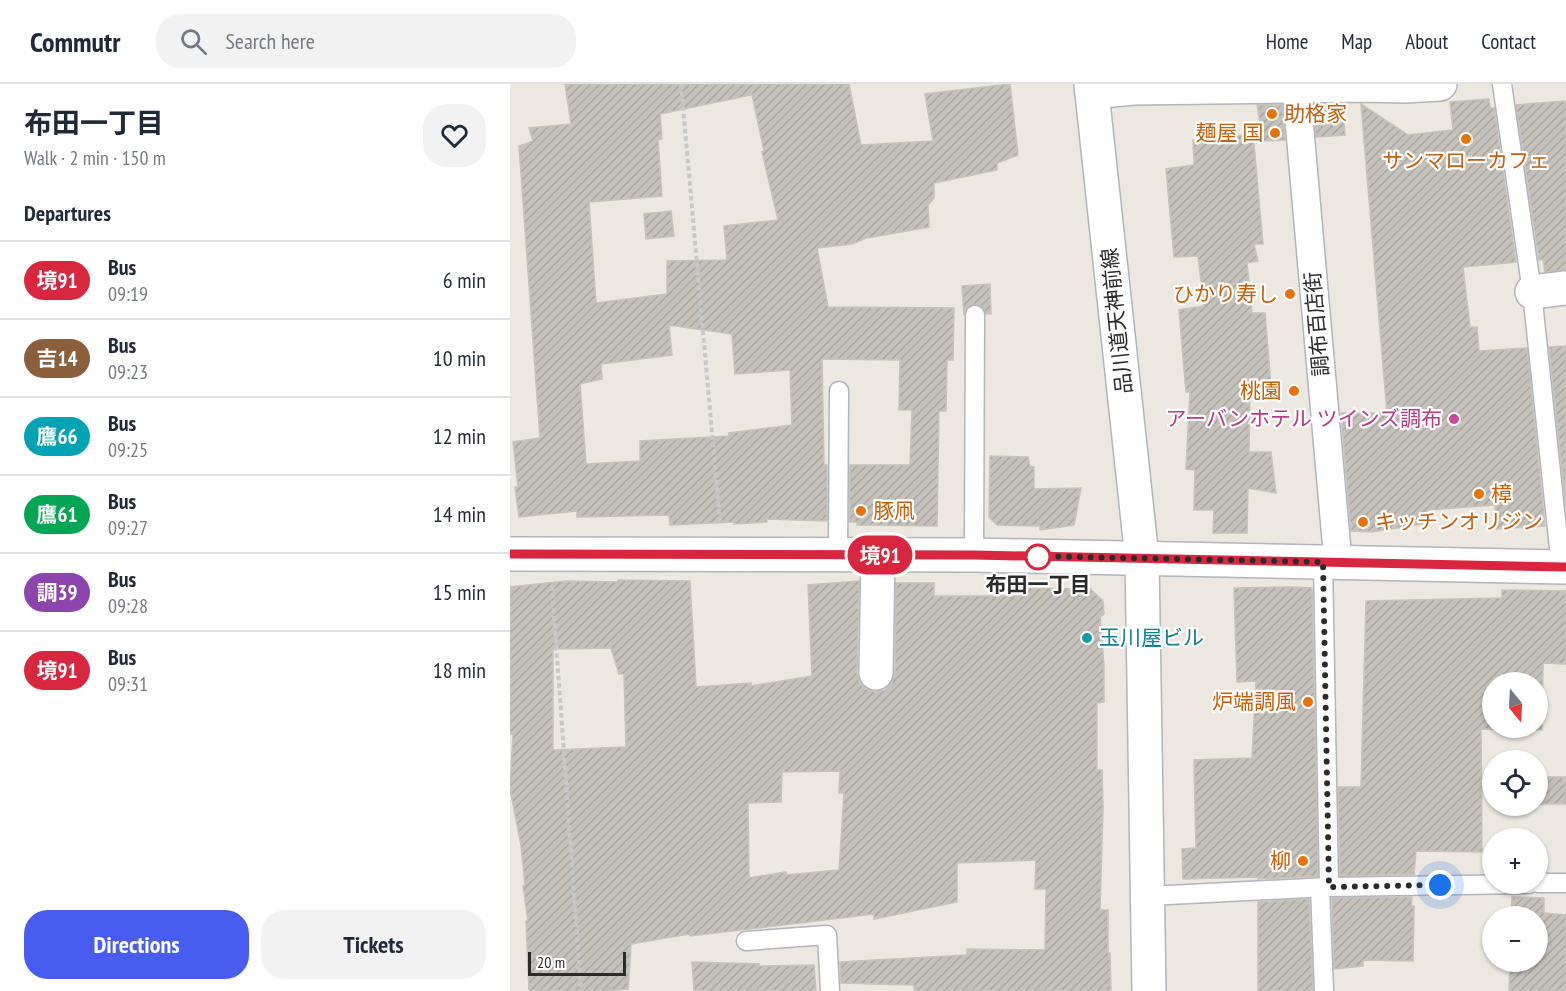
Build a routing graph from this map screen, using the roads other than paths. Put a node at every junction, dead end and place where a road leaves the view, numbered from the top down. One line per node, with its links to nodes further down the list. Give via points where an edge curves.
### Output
1 (1365, 84): 2 (street); 4 (street)
2 (1440, 84)
3 (1502, 84): 7 (lane)
4 (1296, 86): 5 (street); 15 (street, 調布百店街)
5 (1092, 88): 14 (street, 品川道天神前線)
6 (1566, 288): 7 (street)
7 (1532, 292): 16 (lane)
8 (975, 315): 13 (lane)
9 (839, 391): 11 (lane)
10 (510, 554): 11 (street)
11 (838, 555): 12 (street)
12 (878, 555): 13 (street); 17 (street)
13 (974, 555): 14 (street)
14 (1142, 558): 15 (street); 22 (street, 品川道天神前線)
15 (1331, 562): 16 (street); 21 (lane)
16 (1563, 567)
17 (876, 673)
18 (1548, 883): 19 (lane)
19 (1566, 883)
20 (1482, 885): 21 (lane)
21 (1324, 888): 22 (lane); 26 (lane)
22 (1148, 896): 25 (street, 品川道天神前線)
23 (746, 941): 24 (lane, via 827,935)
24 (830, 991)
25 (1149, 991)
26 (1324, 991)

